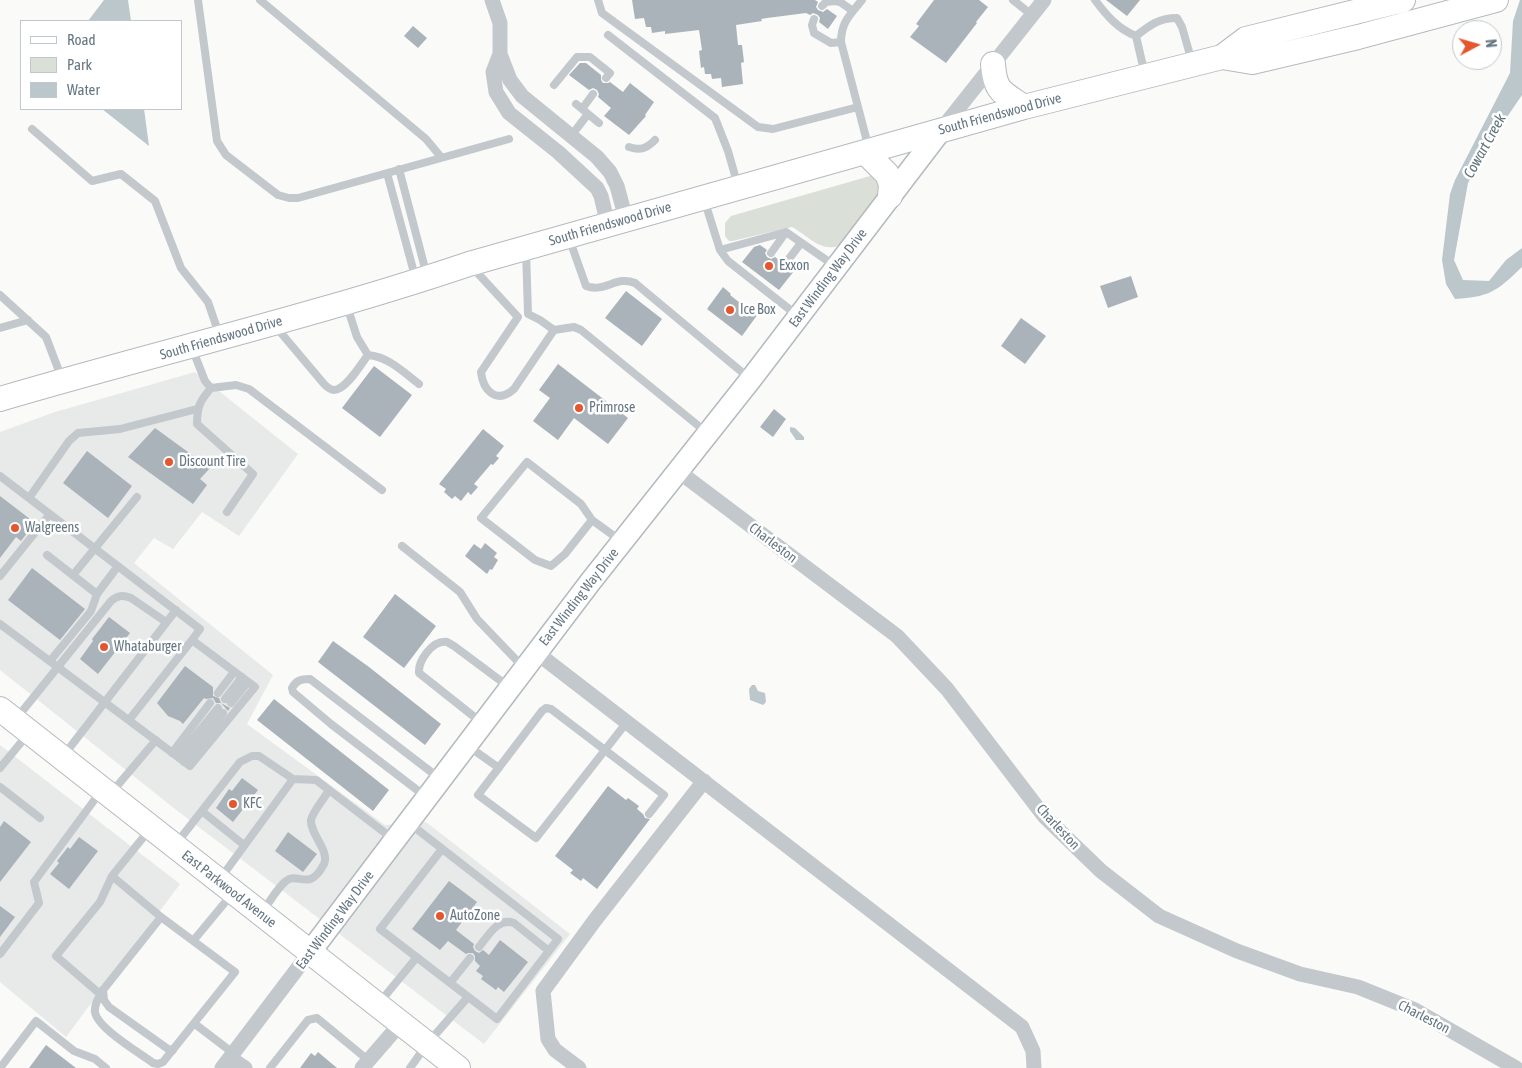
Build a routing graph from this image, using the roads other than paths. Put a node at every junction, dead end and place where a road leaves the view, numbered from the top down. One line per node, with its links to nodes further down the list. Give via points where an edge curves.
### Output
1 (198, 0): 40 (lane, via 216,141 226,154 278,195 289,198)
2 (260, 0): 38 (lane, via 426,139)
3 (492, 0): 18 (street, via 500,23)
4 (598, 0): 26 (lane, via 602,13 758,127 773,129)
5 (862, 0): 12 (lane)
6 (1013, 0): 13 (lane)
7 (1044, 0): 13 (street)
8 (1095, 0): 16 (lane, via 1109,19)
9 (1403, 0): 19 (main road, South Friendswood Drive, via 1246,40)
10 (1485, 3): 19 (main road, South Friendswood Drive, via 1252,62)
11 (822, 6): 12 (lane, via 835,1)
12 (853, 11): 17 (lane, via 844,22)
13 (1032, 15): 20 (street)
14 (814, 19): 17 (lane, via 814,33 831,43)
15 (608, 35): 41 (lane, via 716,118)
16 (1136, 36): 21 (lane, via 1165,18 1177,18); 22 (lane)
17 (841, 42): 26 (lane)
18 (500, 54): 32 (street, via 510,80 522,96); 36 (street, via 493,72 496,92 509,113)
19 (1222, 57): 21 (main road, South Friendswood Drive)
20 (993, 64): 27 (main road, via 998,88); 31 (street)
21 (1192, 64): 22 (main road, South Friendswood Drive)
22 (1145, 76): 27 (main road, South Friendswood Drive)
23 (606, 78): 24 (lane, via 610,73 590,57 577,57)
24 (554, 85)
25 (593, 94): 28 (lane)
26 (858, 107): 37 (lane)
27 (1024, 107): 31 (main road, South Friendswood Drive)
28 (582, 109): 29 (lane); 32 (lane)
29 (599, 123)
30 (32, 129): 64 (lane, via 92,180 122,174 155,201 182,268 208,302)
31 (941, 130): 37 (main road, South Friendswood Drive); 42 (street, East Winding Way Drive)
32 (571, 136): 36 (street); 44 (street, via 610,172 617,186)
33 (509, 139): 38 (lane)
34 (655, 140): 35 (lane, via 642,149)
35 (629, 147)
36 (558, 152): 44 (street, via 597,188)
37 (867, 152): 41 (main road, South Friendswood Drive); 42 (main road, via 887,174)
38 (441, 157): 39 (lane)
39 (399, 169): 40 (lane); 54 (lane)
40 (387, 173): 54 (lane)
41 (738, 188): 43 (main road, South Friendswood Drive)
42 (890, 196): 53 (street, East Winding Way Drive)
43 (703, 197): 44 (main road, South Friendswood Drive); 49 (lane)
44 (617, 222): 46 (main road, South Friendswood Drive)
45 (786, 232): 47 (lane); 49 (lane); 50 (lane)
46 (568, 236): 48 (main road, South Friendswood Drive); 67 (lane, via 586,286 595,289 628,280 635,283)
47 (801, 243): 52 (lane); 53 (lane)
48 (526, 248): 51 (main road, South Friendswood Drive); 57 (lane)
49 (720, 250): 58 (lane, via 728,261 753,275)
50 (771, 253)
51 (469, 264): 54 (main road, South Friendswood Drive); 59 (lane)
52 (785, 264)
53 (837, 267): 58 (street, East Winding Way Drive)
54 (422, 279): 56 (main road, South Friendswood Drive)
55 (0, 295): 60 (lane)
56 (346, 302): 61 (main road, South Friendswood Drive); 66 (lane, via 356,337)
57 (528, 314): 59 (lane); 63 (lane)
58 (799, 316): 67 (street, East Winding Way Drive)
59 (518, 317): 63 (lane, via 481,372 485,388 493,395 501,396 514,389)
60 (28, 320): 62 (lane); 68 (lane, via 46,337)
61 (273, 323): 64 (main road, South Friendswood Drive); 66 (lane, via 332,390 344,386)
62 (0, 328)
63 (554, 330): 73 (lane, via 574,327 581,330)
64 (220, 339): 65 (main road, South Friendswood Drive)
65 (192, 346): 68 (main road, South Friendswood Drive); 70 (lane, via 205,381)
66 (368, 355): 69 (lane, via 387,360)
67 (750, 379): 73 (street, East Winding Way Drive)
68 (63, 381): 71 (main road, South Friendswood Drive)
69 (419, 384)
70 (211, 388): 72 (lane); 76 (lane, via 236,385 249,389)
71 (0, 400)
72 (197, 409): 78 (lane, via 120,429 78,433); 79 (lane, via 197,424 253,474)
73 (707, 434): 74 (street, East Winding Way Drive)
74 (678, 470): 82 (street, East Winding Way Drive); 161 (street, Charleston, via 897,636 947,689 1044,816 1101,871 1159,916 1237,951 1300,974 1358,987 1415,1010)
75 (0, 476): 78 (lane)
76 (382, 490)
77 (137, 497): 84 (lane)
78 (29, 498): 80 (lane)
79 (227, 512)
80 (50, 514): 84 (lane); 88 (lane)
81 (592, 520): 81 (lane, via 581,504 527,462 481,518 535,560 551,566); 82 (lane)
82 (622, 542): 95 (street, East Winding Way Drive)
83 (402, 546): 95 (lane, via 460,592 477,619)
84 (95, 548): 86 (lane); 87 (lane)
85 (47, 555): 87 (lane)
86 (118, 566): 89 (lane); 90 (lane)
87 (73, 575): 89 (lane)
88 (0, 576)
89 (97, 594): 94 (lane, via 91,611)
90 (176, 610): 91 (lane); 93 (lane, via 200,629)
91 (166, 622): 96 (lane, via 131,598 116,596); 102 (lane)
92 (0, 624): 94 (lane)
93 (192, 640): 97 (lane); 105 (lane)
94 (50, 661): 96 (lane)
95 (531, 661): 99 (street, East Winding Way Drive); 107 (street)
96 (58, 667): 102 (lane); 106 (lane)
97 (234, 672): 98 (lane); 100 (lane)
98 (245, 680): 101 (lane); 112 (lane, via 255,686 190,766)
99 (510, 688): 108 (street, East Winding Way Drive); 108 (lane, via 447,642 430,648 418,666 419,673)
100 (218, 693)
101 (228, 701)
102 (105, 702): 105 (lane); 113 (lane)
103 (210, 703): 112 (lane)
104 (220, 711): 112 (lane)
105 (129, 720): 109 (lane)
106 (14, 721): 113 (main road, East Parkwood Avenue); 114 (lane)
107 (627, 722): 111 (lane); 118 (street)
108 (483, 724): 110 (street, East Winding Way Drive)
109 (156, 740): 112 (lane); 121 (lane)
110 (467, 746): 115 (lane); 117 (street, East Winding Way Drive)
111 (605, 750): 115 (lane, via 546,708); 115 (lane, via 536,838 478,795); 124 (lane, via 664,795)
112 (178, 757)
113 (61, 758): 121 (main road, East Parkwood Avenue)
114 (0, 768)
115 (499, 768)
116 (293, 779): 120 (lane, via 316,780); 123 (lane, via 259,756 247,757); 129 (lane)
117 (441, 780): 122 (street, East Winding Way Drive); 122 (lane, via 310,679 294,683 293,692)
118 (704, 781): 159 (street, via 543,991 548,1039 555,1050); 160 (street, via 1022,1027 1033,1051)
119 (0, 787): 125 (lane)
120 (329, 790): 128 (lane); 134 (lane, via 312,818 311,826 325,855 325,862 313,878 286,881)
121 (106, 792): 127 (main road, East Parkwood Avenue); 140 (lane, via 34,882 39,903)
122 (427, 798): 126 (street, East Winding Way Drive)
123 (203, 812): 129 (lane); 130 (lane)
124 (649, 814)
125 (40, 818)
126 (409, 822): 128 (street, East Winding Way Drive); 131 (lane)
127 (151, 828): 130 (main road, East Parkwood Avenue); 132 (lane)
128 (395, 841): 139 (street, East Winding Way Drive)
129 (244, 845): 133 (lane)
130 (174, 846): 133 (main road, East Parkwood Avenue)
131 (442, 849): 138 (lane, via 558,939); 141 (lane, via 380,929)
132 (112, 876): 135 (lane); 144 (lane, via 100,902 56,956)
133 (226, 886): 134 (main road, East Parkwood Avenue); 136 (lane)
134 (261, 913): 139 (main road, East Parkwood Avenue)
135 (160, 916): 136 (lane); 144 (lane)
136 (193, 941): 148 (lane, via 235,972)
137 (479, 947): 138 (lane, via 496,927 507,921)
138 (549, 951): 145 (lane, via 497,1019)
139 (310, 952): 146 (main road, East Parkwood Avenue); 151 (street, East Winding Way Drive)
140 (0, 954)
141 (417, 957): 143 (lane); 146 (lane)
142 (470, 958): 143 (lane)
143 (450, 983): 145 (lane)
144 (102, 992): 150 (lane, via 109,1007); 150 (lane, via 95,1012 98,1021 106,1028 158,1064)
145 (468, 997): 149 (lane)
146 (378, 1005): 147 (main road, East Parkwood Avenue)
147 (400, 1023): 149 (main road, East Parkwood Avenue); 152 (street)
148 (195, 1024): 150 (lane); 151 (lane)
149 (427, 1044): 157 (lane); 158 (main road, East Parkwood Avenue)
150 (173, 1050)
151 (229, 1060): 155 (street)
152 (365, 1064): 156 (lane, via 317,1018 308,1020)
153 (0, 1068): 154 (lane, via 36,1021 74,1051)
154 (106, 1068)
155 (245, 1068)
156 (270, 1068)
157 (410, 1068)
158 (458, 1068)
159 (579, 1068)
160 (1034, 1068)
161 (1516, 1068)

